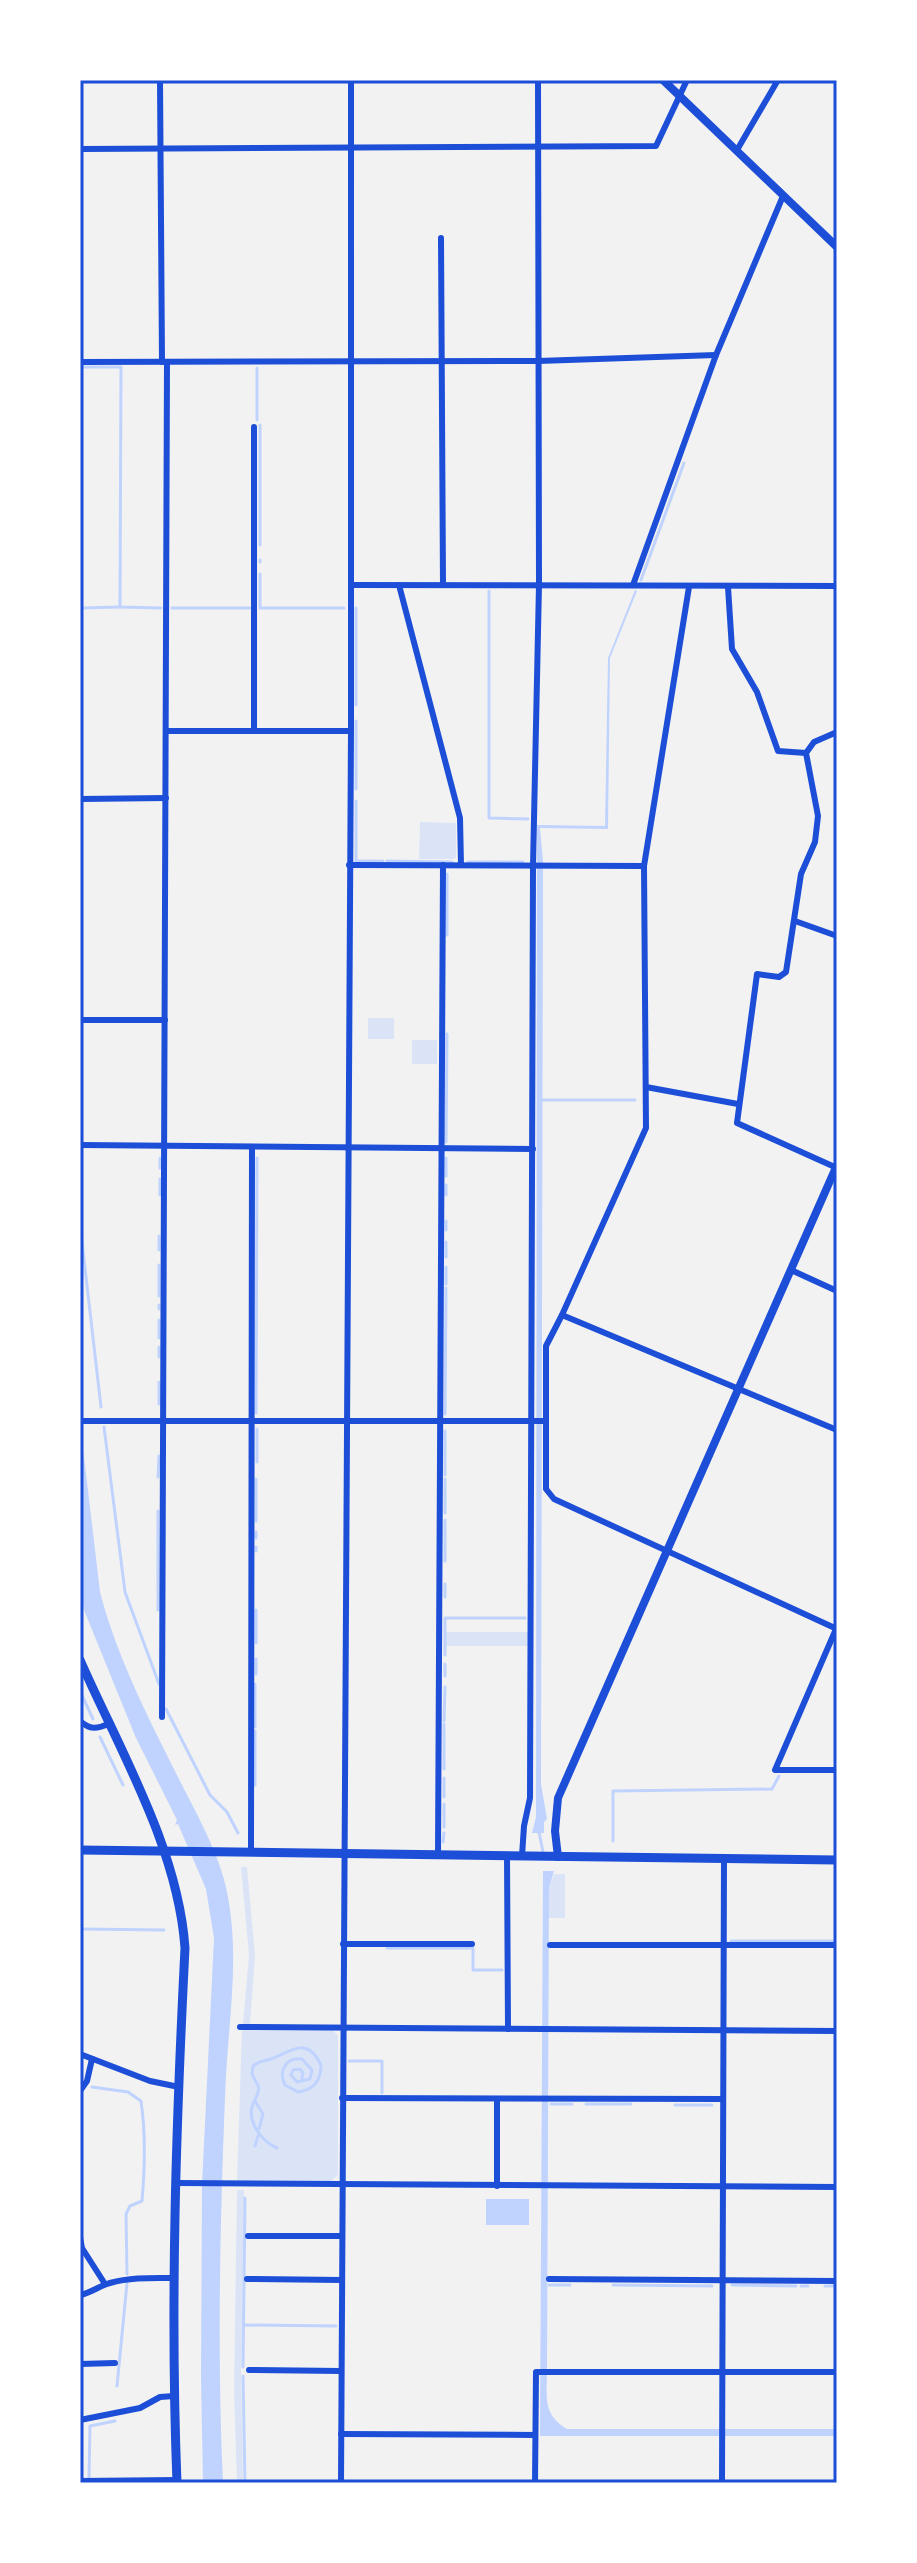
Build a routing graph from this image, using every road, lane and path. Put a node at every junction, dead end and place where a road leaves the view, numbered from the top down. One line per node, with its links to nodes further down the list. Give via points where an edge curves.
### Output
1 (160, 80): 11 (street)
2 (351, 80): 8 (street)
3 (538, 80): 9 (street)
4 (663, 80): 7 (street)
5 (687, 80): 7 (street)
6 (778, 80): 12 (street)
7 (681, 97): 9 (street, via 656,146); 12 (street)
8 (351, 147): 9 (street); 11 (street); 20 (street)
9 (538, 147): 17 (street)
10 (80, 149): 11 (street)
11 (160, 150): 19 (street)
12 (737, 150): 13 (street)
13 (783, 196): 15 (street); 16 (street)
14 (441, 238): 21 (street)
15 (837, 247)
16 (716, 355): 17 (street); 27 (street)
17 (538, 361): 21 (street); 26 (street)
18 (80, 362): 19 (street)
19 (165, 362): 20 (street); 31 (street)
20 (350, 362): 21 (street); 23 (street)
21 (442, 362): 25 (street)
22 (254, 427): 32 (street)
23 (351, 585): 24 (street); 33 (street)
24 (399, 585): 25 (street); 40 (street, via 460,818)
25 (443, 585): 26 (street)
26 (539, 585): 27 (street); 41 (street)
27 (633, 585): 29 (street)
28 (837, 586): 30 (street)
29 (689, 587): 30 (street); 42 (street)
30 (728, 587): 35 (street, via 732,649 757,692 778,751)
31 (167, 731): 32 (street); 36 (street)
32 (254, 731): 33 (street)
33 (351, 731): 38 (street)
34 (837, 732): 35 (street, via 814,742)
35 (806, 753): 43 (street, via 818,816 815,842 801,874)
36 (166, 798): 37 (street); 46 (street)
37 (80, 799)
38 (349, 865): 39 (street); 52 (street)
39 (443, 865): 40 (street); 53 (street)
40 (461, 865): 41 (street)
41 (538, 866): 42 (street); 54 (street)
42 (644, 866): 47 (street)
43 (795, 921): 44 (street); 48 (street, via 786,972 779,977 757,974)
44 (837, 936)
45 (80, 1020): 46 (street)
46 (165, 1020): 50 (street)
47 (646, 1087): 48 (street); 58 (street, via 646,1128)
48 (738, 1104): 55 (street, via 737,1123)
49 (80, 1145): 50 (street)
50 (165, 1147): 51 (street); 60 (street)
51 (252, 1147): 52 (street); 61 (street)
52 (346, 1148): 53 (street); 63 (street)
53 (442, 1148): 54 (street); 64 (street)
54 (533, 1149): 65 (street)
55 (837, 1167): 56 (street)
56 (791, 1270): 57 (street); 59 (street)
57 (837, 1291)
58 (562, 1315): 59 (street); 65 (street, via 546,1346)
59 (738, 1388): 66 (street); 67 (street)
60 (163, 1420): 61 (street); 62 (street); 70 (street)
61 (251, 1420): 63 (street); 75 (street)
62 (80, 1421)
63 (346, 1421): 64 (street); 77 (street)
64 (440, 1421): 65 (street); 78 (street)
65 (539, 1421): 67 (street, via 546,1489 554,1499); 80 (street)
66 (837, 1430)
67 (667, 1550): 68 (street); 81 (street, via 558,1798)
68 (837, 1629): 73 (street, via 775,1770)
69 (80, 1660): 72 (main road)
70 (162, 1717)
71 (80, 1721): 72 (street, via 96,1729)
72 (108, 1724): 76 (main road)
73 (837, 1770)
74 (80, 1850): 76 (main road)
75 (251, 1850): 76 (main road); 77 (main road)
76 (166, 1851): 96 (main road, via 185,1948)
77 (344, 1853): 78 (main road); 84 (street)
78 (438, 1855): 79 (main road)
79 (507, 1856): 80 (main road); 91 (street)
80 (527, 1856): 81 (main road)
81 (556, 1857): 82 (main road)
82 (724, 1858): 83 (main road); 87 (street)
83 (837, 1860)
84 (343, 1944): 85 (street); 90 (street)
85 (472, 1944)
86 (550, 1945): 87 (street)
87 (723, 1945): 88 (street); 92 (street)
88 (837, 1945)
89 (240, 2027): 90 (street)
90 (343, 2027): 91 (street); 98 (street)
91 (508, 2029): 92 (street)
92 (723, 2031): 93 (street); 100 (street)
93 (837, 2031)
94 (80, 2054): 95 (street)
95 (92, 2059): 96 (street); 97 (street)
96 (180, 2087): 101 (main road)
97 (80, 2091)
98 (342, 2098): 99 (street); 102 (street)
99 (497, 2099): 100 (street); 103 (street)
100 (723, 2099): 104 (street)
101 (176, 2183): 102 (street); 109 (main road)
102 (342, 2185): 103 (street); 107 (street)
103 (497, 2186): 104 (street)
104 (722, 2186): 105 (street); 113 (street)
105 (837, 2187)
106 (248, 2236): 107 (street)
107 (342, 2236): 112 (street)
108 (80, 2237): 115 (street)
109 (174, 2278): 115 (street, via 126,2278); 123 (main road)
110 (247, 2279): 112 (street)
111 (549, 2279): 113 (street)
112 (342, 2280): 120 (street)
113 (722, 2280): 114 (street); 121 (street)
114 (837, 2281)
115 (105, 2284): 116 (street)
116 (80, 2295)
117 (115, 2363): 118 (street)
118 (80, 2364)
119 (249, 2370): 120 (street)
120 (341, 2371): 125 (street)
121 (722, 2372): 122 (street); 126 (street, via 536,2372); 131 (street)
122 (837, 2372)
123 (174, 2396): 124 (street); 128 (main road)
124 (80, 2420)
125 (341, 2434): 126 (street); 129 (street)
126 (535, 2435): 130 (street)
127 (80, 2481): 128 (street)
128 (177, 2482)
129 (341, 2483)
130 (535, 2483)
131 (722, 2483)

